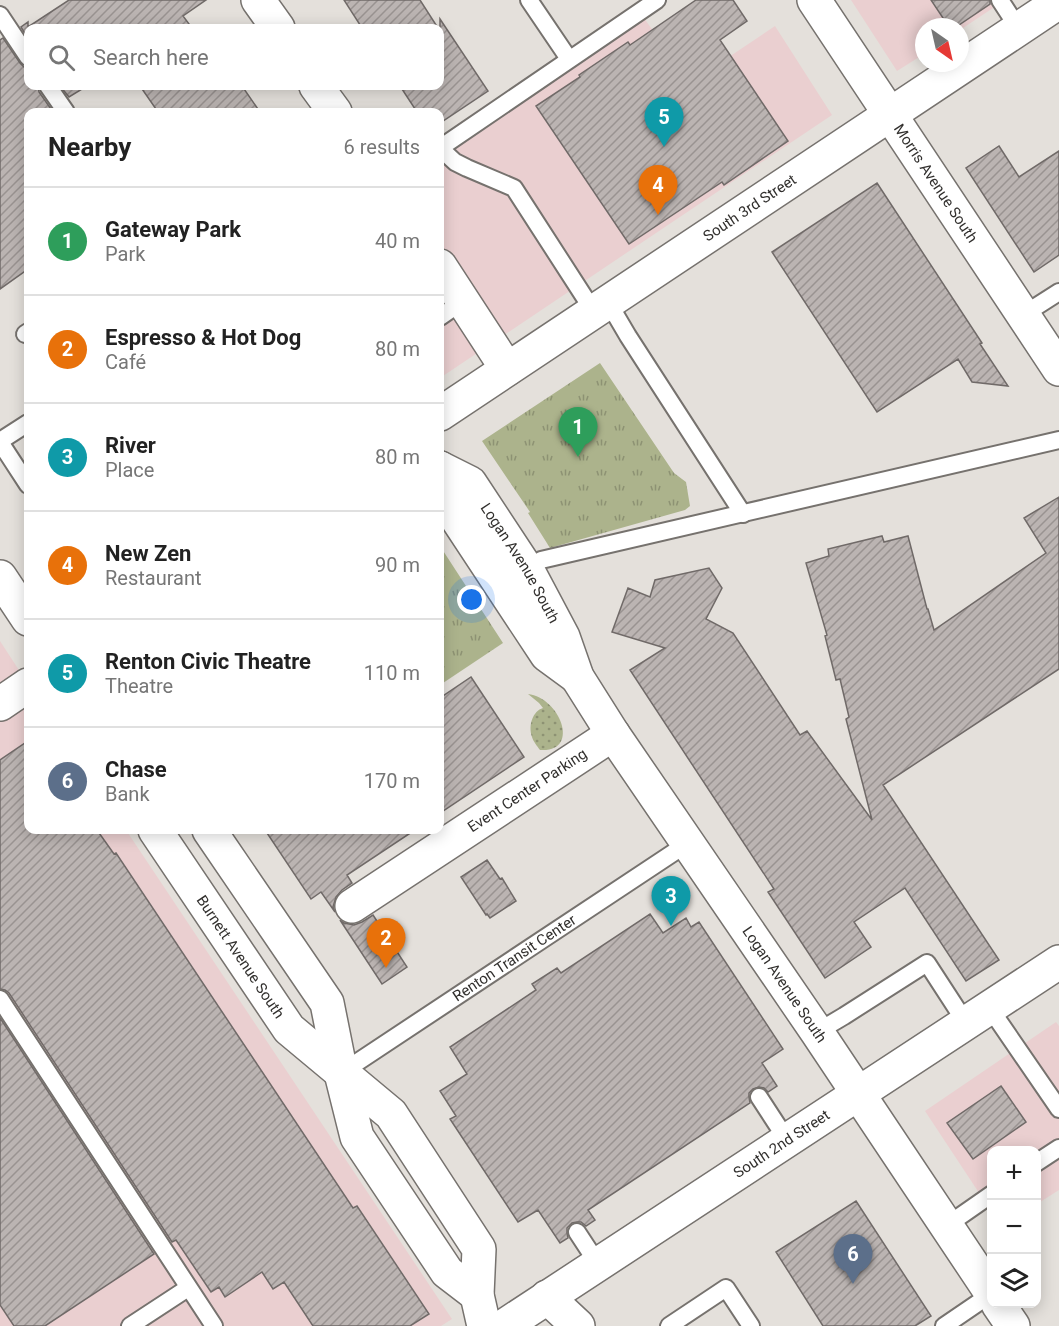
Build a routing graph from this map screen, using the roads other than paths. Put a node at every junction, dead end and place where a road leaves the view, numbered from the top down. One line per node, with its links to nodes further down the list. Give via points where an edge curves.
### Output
1 (258, 0): 8 (street)
2 (529, 0): 11 (lane)
3 (657, 0): 11 (lane)
4 (814, 0): 16 (street, Morris Avenue South)
5 (999, 0): 9 (lane)
6 (1059, 2): 9 (street, South 3rd Street)
7 (0, 15): 10 (lane)
8 (275, 24)
9 (1019, 29): 16 (street, South 3rd Street)
10 (24, 51)
11 (569, 59): 17 (lane)
12 (51, 90): 14 (lane)
13 (319, 90): 15 (street)
14 (63, 108)
15 (332, 108)
16 (890, 114): 21 (street, South 3rd Street); 23 (street, Morris Avenue South)
17 (444, 145)
18 (444, 152): 21 (lane, via 455,162 514,188)
19 (444, 282): 22 (street)
20 (1059, 292): 23 (lane)
21 (601, 307): 24 (street, South 3rd Street); 33 (lane, via 628,336)
22 (451, 309): 24 (street)
23 (1023, 315): 25 (street, Morris Avenue South)
24 (507, 369): 26 (street, South 3rd Street)
25 (1059, 369)
26 (444, 411)
27 (24, 426): 29 (lane)
28 (1059, 440): 33 (lane)
29 (0, 442): 31 (lane)
30 (444, 470): 34 (street, Logan Avenue South, via 470,483)
31 (24, 479)
32 (444, 499): 37 (street, Logan Avenue South, via 547,655)
33 (743, 514): 34 (lane, via 541,560)
34 (528, 571): 37 (street, Logan Avenue South, via 563,637)
35 (0, 577): 36 (street)
36 (24, 613)
37 (577, 677): 40 (street, Logan Avenue South)
38 (24, 688): 39 (street)
39 (0, 704)
40 (613, 734): 43 (street, Logan Avenue South); 44 (street, Event Center Parking)
41 (158, 834): 49 (street, Burnett Avenue South, via 289,1029)
42 (211, 834): 49 (street, via 327,1003)
43 (688, 843): 48 (street, Logan Avenue South); 49 (lane, Renton Transit Center)
44 (352, 906)
45 (1059, 962): 47 (street, South 2nd Street)
46 (0, 999): 60 (lane)
47 (977, 1015): 48 (lane, via 927,963); 50 (street, South 2nd Street); 52 (lane)
48 (817, 1032): 50 (street, Logan Avenue South)
49 (341, 1072): 65 (street, Burnett Avenue South, via 391,1114 479,1249)
50 (858, 1094): 53 (street, South 2nd Street); 57 (street, Logan Avenue South)
51 (759, 1097): 53 (lane)
52 (1059, 1109)
53 (787, 1140): 59 (street, South 2nd Street)
54 (1059, 1148): 55 (lane)
55 (1041, 1160)
56 (987, 1197): 57 (lane)
57 (946, 1226): 61 (street, Logan Avenue South)
58 (577, 1232): 59 (lane)
59 (598, 1264): 62 (street, South 2nd Street)
60 (188, 1288): 66 (lane); 67 (lane)
61 (987, 1288)
62 (547, 1297): 68 (street, South 2nd Street); 69 (street)
63 (987, 1297): 72 (lane)
64 (1001, 1308): 73 (street)
65 (481, 1311)
66 (130, 1326)
67 (214, 1326)
68 (504, 1326)
69 (578, 1326)
70 (669, 1326): 71 (lane, via 726,1288)
71 (752, 1326)
72 (944, 1326)
73 (1013, 1326)

